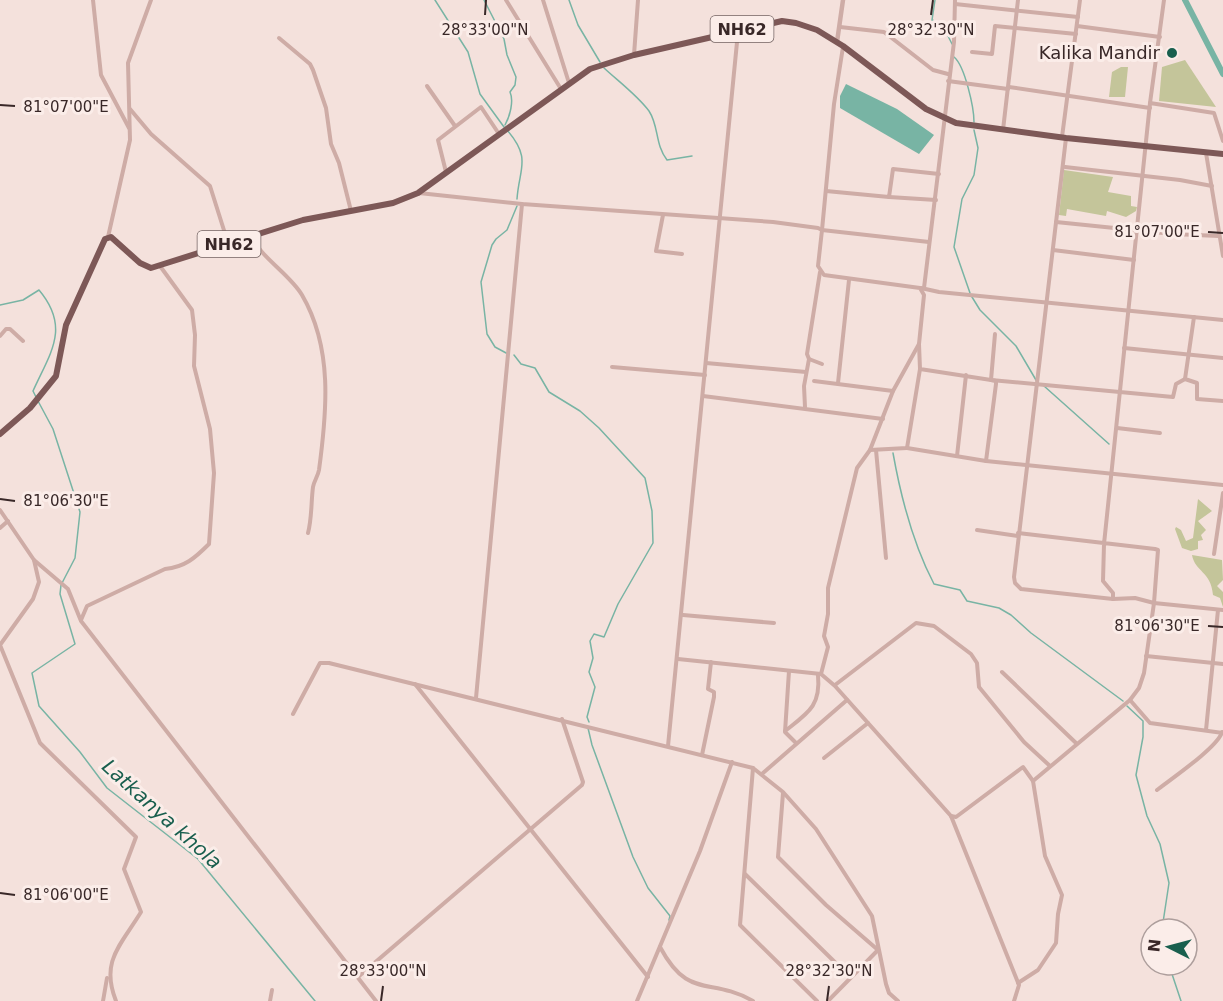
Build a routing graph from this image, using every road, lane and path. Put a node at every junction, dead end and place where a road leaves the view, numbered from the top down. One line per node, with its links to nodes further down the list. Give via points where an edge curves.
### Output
1 (93, 0): 34 (street, via 101,75)
2 (151, 0): 31 (street, via 128,63)
3 (506, 0): 27 (street)
4 (543, 0): 25 (street)
5 (638, 0): 22 (street)
6 (843, 0): 14 (street)
7 (1018, 0): 11 (street)
8 (1080, 0): 12 (street)
9 (1164, 0): 18 (street)
10 (955, 2): 11 (street); 23 (street)
11 (1016, 11): 12 (street); 15 (street)
12 (1078, 17): 13 (street)
13 (1077, 26): 17 (street); 18 (street)
14 (840, 27): 20 (street); 23 (street, via 884,32 933,70)
15 (1015, 28): 17 (street); 21 (street, via 995,26 992,54); 28 (street)
16 (738, 30): 20 (main road, NH62, via 782,21 817,30); 22 (main road, NH62); 54 (street)
17 (1076, 34): 29 (street)
18 (1160, 37): 30 (street)
19 (279, 38): 52 (street, via 313,70)
20 (840, 44): 32 (main road, NH62); 47 (street)
21 (972, 52)
22 (634, 55): 25 (main road, NH62, via 590,69)
23 (948, 74): 24 (street)
24 (948, 81): 28 (street); 32 (street)
25 (569, 83): 27 (main road, NH62)
26 (427, 86): 33 (street)
27 (561, 88): 36 (main road, NH62)
28 (1009, 88): 29 (street); 35 (street)
29 (1070, 96): 30 (street); 37 (street)
30 (1150, 105): 38 (street, via 1214,113); 39 (street)
31 (130, 109): 34 (street); 62 (street, via 151,134 210,186)
32 (944, 120): 35 (main road, NH62); 44 (street)
33 (455, 126): 36 (street, via 481,107); 43 (street, via 438,140)
34 (130, 128): 60 (street)
35 (1003, 130): 37 (main road, NH62)
36 (504, 131): 43 (main road, NH62)
37 (1064, 138): 39 (main road, NH62); 55 (street)
38 (1223, 141)
39 (1145, 146): 40 (main road, NH62); 45 (street)
40 (1206, 153): 41 (main road, NH62); 46 (street)
41 (1223, 154)
42 (1065, 167): 45 (street)
43 (446, 172): 48 (main road, NH62)
44 (939, 174): 49 (street, via 893,169); 50 (street)
45 (1142, 177): 46 (street); 57 (street)
46 (1212, 186): 59 (street)
47 (826, 190): 49 (street); 56 (street)
48 (418, 193): 51 (street); 52 (main road, NH62, via 393,203)
49 (889, 197): 50 (street)
50 (936, 200): 61 (street)
51 (522, 204): 53 (street); 139 (street)
52 (351, 211): 58 (main road, NH62, via 303,220)
53 (663, 215): 54 (street); 64 (street, via 656,251)
54 (718, 218): 56 (street); 83 (street)
55 (1056, 222): 57 (street); 63 (street)
56 (822, 230): 61 (street); 68 (street)
57 (1139, 230): 59 (street); 66 (street)
58 (252, 236): 62 (main road, NH62); 117 (street, via 260,253 269,257 302,295 324,361 326,413)
59 (1220, 236): 65 (street)
60 (108, 237): 67 (main road, via 146,266); 103 (main road, via 101,242 66,325 56,376 30,408)
61 (929, 242): 70 (street)
62 (229, 244): 67 (main road, NH62)
63 (1053, 250): 66 (street); 71 (street)
64 (682, 254)
65 (1223, 256)
66 (1134, 260): 72 (street)
67 (160, 266): 127 (street, via 192,310 194,366 210,429 214,473 208,544 185,564 165,569 87,606)
68 (820, 272): 69 (street); 81 (street)
69 (849, 280): 70 (street); 93 (street)
70 (922, 288): 71 (street); 78 (street)
71 (1048, 303): 72 (street); 94 (street)
72 (1127, 310): 73 (street); 79 (street)
73 (1194, 317): 74 (street); 80 (street)
74 (1223, 320)
75 (995, 334): 91 (street)
76 (0, 336): 77 (street, via 10,329)
77 (23, 341)
78 (919, 344): 86 (street); 96 (street)
79 (1124, 348): 80 (street); 95 (street)
80 (1189, 355): 82 (street); 90 (street)
81 (809, 358): 84 (street); 87 (street)
82 (1223, 358)
83 (706, 363): 87 (street); 88 (street)
84 (822, 364)
85 (612, 367): 88 (street)
86 (920, 369): 89 (street); 104 (street)
87 (806, 372): 99 (street)
88 (705, 375): 97 (street)
89 (966, 375): 91 (street); 107 (street)
90 (1185, 379): 95 (street, via 1176,384 1173,397); 98 (street, via 1197,383 1197,399)
91 (991, 380): 94 (street); 108 (street, via 996,384)
92 (814, 381): 93 (street)
93 (838, 383): 96 (street)
94 (1038, 383): 95 (street); 109 (street)
95 (1121, 390): 101 (street)
96 (893, 391): 100 (street)
97 (703, 396): 99 (street); 126 (street)
98 (1223, 401)
99 (805, 407): 100 (street)
100 (883, 419): 105 (street)
101 (1117, 428): 102 (street); 110 (street)
102 (1160, 433)
103 (0, 434)
104 (907, 448): 106 (street); 107 (street)
105 (870, 450): 106 (street); 136 (street, via 857,468 828,588 824,636 828,647)
106 (876, 450): 121 (street)
107 (957, 456): 108 (street)
108 (986, 461): 109 (street)
109 (1027, 465): 110 (street); 118 (street)
110 (1110, 474): 111 (street); 119 (street)
111 (1223, 485)
112 (1223, 493): 120 (street)
113 (0, 510): 114 (street)
114 (8, 521): 115 (street); 122 (street)
115 (0, 528)
116 (976, 530): 118 (street)
117 (308, 533)
118 (1018, 535): 119 (street); 123 (street, via 1014,577 1021,589)
119 (1104, 544): 123 (street, via 1103,580); 124 (street, via 1158,550)
120 (1214, 555)
121 (886, 558)
122 (34, 560): 127 (street, via 68,589); 165 (street, via 39,582 33,599 0,645 40,743 136,837 124,869 141,912)
123 (1113, 599): 124 (street, via 1135,598)
124 (1154, 603): 125 (street); 129 (street)
125 (1221, 610): 132 (street)
126 (683, 615): 128 (street); 130 (street)
127 (81, 621): 166 (street)
128 (774, 624)
129 (1146, 656): 132 (street); 141 (street, via 1139,688)
130 (678, 659): 131 (street); 150 (street)
131 (711, 662): 134 (street); 151 (street, via 708,689 714,697)
132 (1213, 663): 133 (street); 145 (street)
133 (1223, 664)
134 (789, 671): 136 (street); 146 (street)
135 (1002, 672): 149 (street)
136 (820, 674): 138 (street); 146 (street, via 815,705)
137 (414, 683): 139 (street); 142 (street, via 320,663); 161 (street)
138 (835, 686): 140 (street); 154 (street, via 916,623 934,626 971,654 977,663 979,687 1024,742)
139 (476, 698): 143 (street)
140 (848, 700): 144 (street); 148 (street)
141 (1130, 700): 145 (street, via 1150,723); 149 (street)
142 (293, 714)
143 (562, 719): 150 (street); 161 (street, via 583,782)
144 (868, 723): 152 (street); 160 (street)
145 (1206, 730): 147 (street)
146 (785, 732): 148 (street)
147 (1222, 733): 158 (street)
148 (795, 743): 156 (street)
149 (1076, 743): 154 (street)
150 (668, 746): 151 (street)
151 (702, 755): 153 (street)
152 (824, 758)
153 (732, 762): 155 (street); 163 (street)
154 (1050, 766): 157 (street)
155 (753, 768): 156 (street); 162 (street)
156 (763, 773): 159 (street)
157 (1033, 781): 160 (street, via 1023,767 956,817); 169 (street, via 1045,856 1062,895 1056,943 1038,970)
158 (1157, 790)
159 (783, 792): 164 (street, via 816,829 872,916); 164 (street, via 778,857)
160 (951, 816): 169 (street)
161 (529, 830): 166 (street); 167 (street)
162 (744, 873): 168 (street); 177 (street, via 741,928)
163 (660, 947): 167 (street); 176 (street, via 670,967 692,986 723,990)
164 (878, 950): 168 (street); 179 (street, via 886,984)
165 (110, 963): 171 (street); 172 (street, via 108,982)
166 (358, 977): 174 (street)
167 (648, 977): 175 (street)
168 (850, 977): 178 (street)
169 (1018, 983): 180 (street)
170 (272, 990): 173 (street)
171 (103, 1001)
172 (116, 1001)
173 (270, 1001)
174 (376, 1001)
175 (637, 1001)
176 (753, 1001)
177 (817, 1001)
178 (828, 1001)
179 (898, 1001)
180 (1014, 1001)

